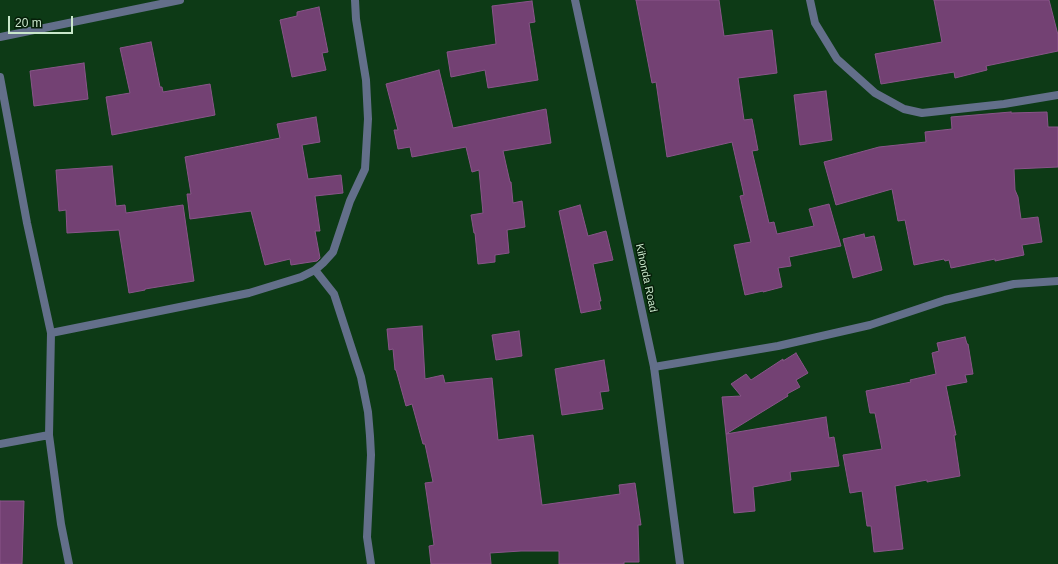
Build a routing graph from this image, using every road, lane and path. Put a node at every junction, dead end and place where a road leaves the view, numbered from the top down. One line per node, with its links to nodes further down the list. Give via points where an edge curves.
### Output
1 (180, 0): 5 (street)
2 (355, 0): 8 (street, via 366,80 368,119 365,169 350,201 332,252)
3 (575, 0): 11 (street, Kihonda Road)
4 (810, 0): 7 (street, via 815,23 838,59 875,93 904,109 922,113)
5 (0, 37)
6 (0, 77): 10 (street)
7 (1058, 95)
8 (315, 270): 10 (street, via 301,277 249,293); 15 (street, via 334,294 362,384 371,455 367,537)
9 (1058, 281): 11 (street, via 1014,284 945,300 870,325 778,346)
10 (51, 333): 12 (street)
11 (654, 367): 16 (street, Kihonda Road)
12 (49, 434): 13 (street); 14 (street)
13 (0, 444)
14 (69, 564)
15 (371, 564)
16 (680, 564)

